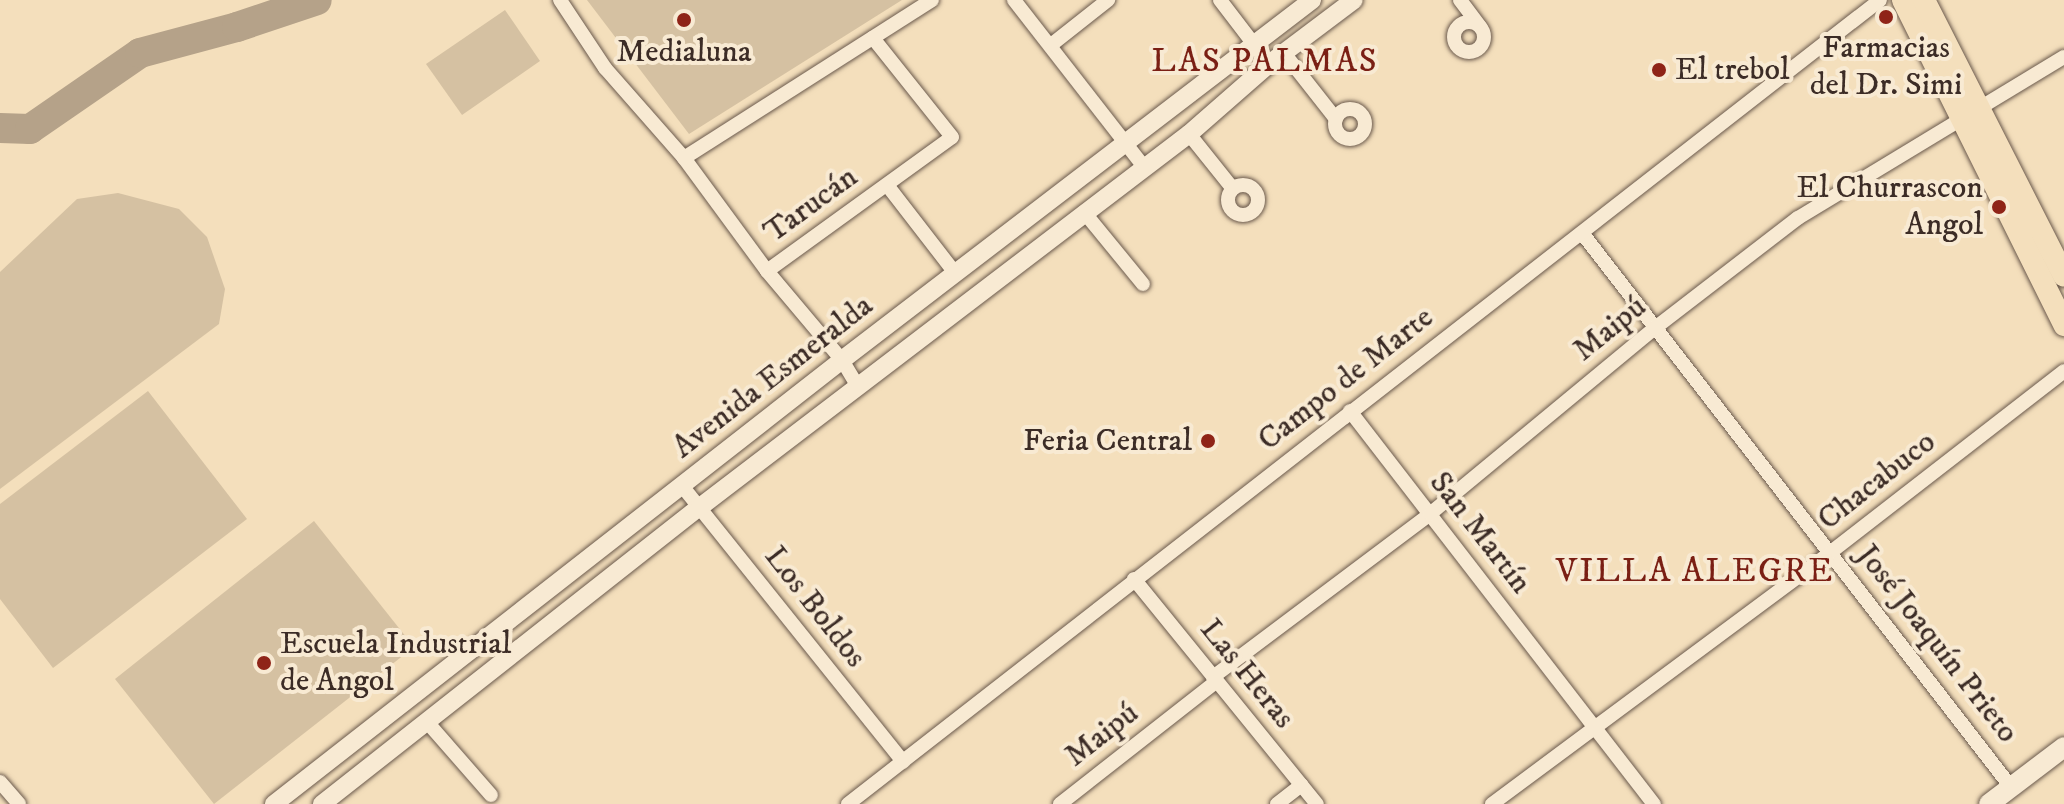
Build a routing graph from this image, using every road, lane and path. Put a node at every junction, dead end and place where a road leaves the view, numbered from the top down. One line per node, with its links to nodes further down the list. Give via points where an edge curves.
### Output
1 (560, 0): 22 (street, via 605,68)
2 (932, 0): 13 (street)
3 (1014, 0): 15 (street)
4 (1108, 0): 15 (street)
5 (1220, 0): 14 (street)
6 (1312, 0): 14 (street, Avenida Esmeralda)
7 (1354, 0): 17 (street, Avenida Esmeralda)
8 (1460, 0): 12 (street)
9 (1880, 0): 27 (street, Campo de Marte)
10 (1903, 0): 18 (main road)
11 (1924, 0): 18 (main road)
12 (1481, 27)
13 (873, 38): 22 (street); 24 (street, Tarucán, via 952,137)
14 (1254, 44): 17 (street); 21 (street, Avenida Esmeralda)
15 (1051, 45): 21 (street)
16 (2064, 57): 18 (street, Maipú)
17 (1277, 58): 19 (street); 20 (street, Avenida Esmeralda)
18 (1971, 114): 30 (main road); 35 (main road); 36 (street, Maipú, via 1798,218)
19 (1336, 119)
20 (1189, 134): 23 (street, Avenida Esmeralda); 25 (street)
21 (1127, 142): 23 (street); 28 (street, Avenida Esmeralda)
22 (684, 158): 29 (street)
23 (1144, 167): 26 (street, Avenida Esmeralda)
24 (887, 185): 29 (street, Tarucán); 31 (street)
25 (1233, 189)
26 (1084, 212): 32 (street, Avenida Esmeralda); 33 (street)
27 (1582, 233): 36 (street, José Joaquín Prieto); 40 (street, Campo de Marte)
28 (975, 258): 31 (street, Avenida Esmeralda); 32 (street)
29 (767, 271): 37 (street)
30 (2064, 276)
31 (948, 279): 34 (street); 37 (street, Avenida Esmeralda)
32 (993, 283): 34 (street, Avenida Esmeralda)
33 (1143, 284)
34 (958, 309): 39 (street, Avenida Esmeralda)
35 (2064, 325)
36 (1655, 328): 43 (street, Maipú); 44 (street, José Joaquín Prieto)
37 (842, 360): 39 (street); 41 (street, Avenida Esmeralda)
38 (2064, 371): 44 (street, Chacabuco)
39 (858, 387): 42 (street, Avenida Esmeralda)
40 (1350, 411): 43 (street, San Martín); 45 (street, Campo de Marte)
41 (683, 487): 42 (street, Los Boldos); 56 (street, Avenida Esmeralda)
42 (700, 507): 47 (street, Avenida Esmeralda); 50 (street, Los Boldos)
43 (1430, 514): 46 (street, Maipú); 48 (street, San Martín)
44 (1831, 552): 48 (street, Chacabuco); 53 (street, José Joaquín Prieto)
45 (1134, 579): 46 (street, Las Heras); 50 (street, Campo de Marte)
46 (1215, 679): 52 (street, Las Heras); 59 (street, Maipú)
47 (427, 722): 54 (street); 57 (street, Avenida Esmeralda)
48 (1595, 728): 62 (street, Chacabuco); 63 (street, San Martín)
49 (2064, 747): 53 (main road)
50 (903, 762): 58 (street, Campo de Marte)
51 (0, 782): 55 (street)
52 (1301, 785): 60 (street); 61 (street, Las Heras)
53 (2011, 787): 64 (main road)
54 (491, 795)
55 (19, 804)
56 (274, 804)
57 (322, 804)
58 (848, 804)
59 (1060, 804)
60 (1277, 804)
61 (1317, 804)
62 (1492, 804)
63 (1654, 804)
64 (1991, 804)

